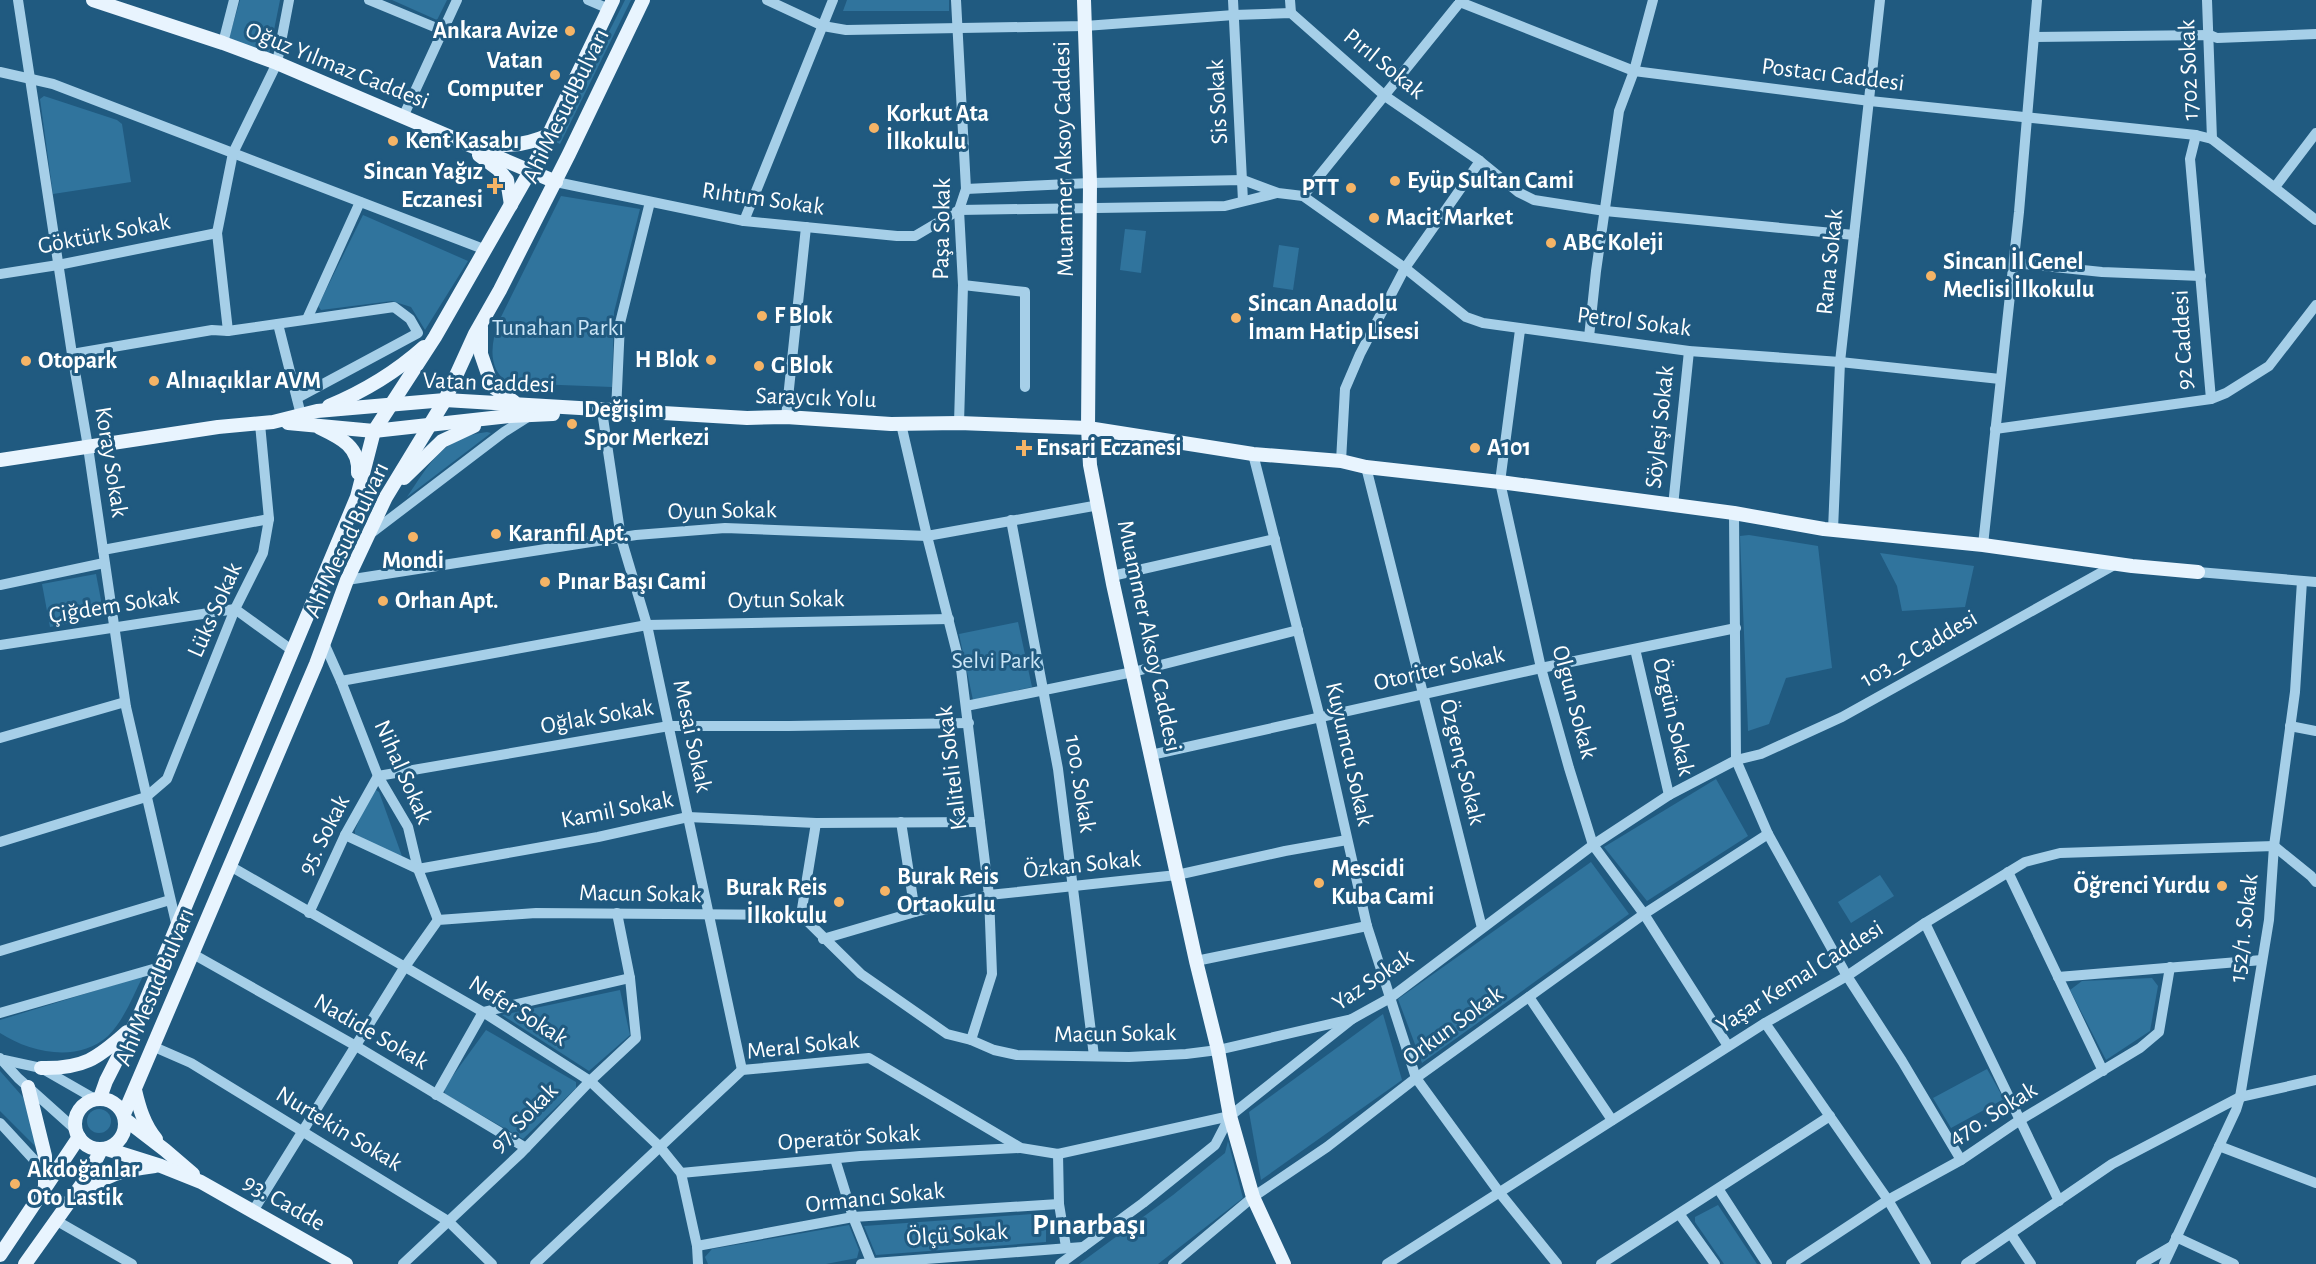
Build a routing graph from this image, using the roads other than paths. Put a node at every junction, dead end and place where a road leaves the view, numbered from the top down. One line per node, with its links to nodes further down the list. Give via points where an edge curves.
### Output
1 (18, 0): 34 (street, Koray Sokak)
2 (93, 0): 30 (main road, Oğuz Yılmaz Caddesi)
3 (234, 0): 30 (street)
4 (289, 0): 31 (street)
5 (369, 0): 26 (street)
6 (458, 0): 26 (street)
7 (588, 0): 20 (street)
8 (643, 0): 48 (main road, Ahi Mesud Bulvarı)
9 (767, 0): 23 (street)
10 (833, 0): 23 (street)
11 (956, 0): 25 (street, Paşa Sokak)
12 (1084, 0): 24 (main road, Muammer Aksoy Caddesi)
13 (1233, 0): 22 (street, Sis Sokak)
14 (1290, 0): 21 (street)
15 (1653, 0): 32 (street)
16 (1880, 0): 36 (street, Rana Sokak)
17 (2037, 0): 29 (street)
18 (2207, 0): 27 (street, 1702 Sokak)
19 (1460, 1): 32 (street, Postacı Caddesi); 35 (street)
20 (611, 4): 40 (main road, Ahi Mesud Bulvarı)
21 (1291, 13): 22 (street); 35 (street, Pırıl Sokak)
22 (1234, 15): 24 (street); 47 (street, Sis Sokak)
23 (823, 26): 25 (street, via 846,30); 62 (street)
24 (1085, 26): 25 (street); 49 (main road, Muammer Aksoy Caddesi)
25 (957, 29): 51 (street, Paşa Sokak)
26 (444, 32): 37 (street)
27 (2210, 34): 28 (street, via 2217,38); 29 (street); 42 (street, 1702 Sokak)
28 (2316, 34)
29 (2034, 37): 38 (street)
30 (223, 43): 31 (main road, Oğuz Yılmaz Caddesi)
31 (277, 63): 37 (main road, Oğuz Yılmaz Caddesi); 44 (street)
32 (1634, 71): 36 (street, Postacı Caddesi); 60 (street, via 1619,111)
33 (0, 72): 34 (street)
34 (30, 79): 44 (street); 68 (street, Koray Sokak)
35 (1385, 96): 45 (street, Pırıl Sokak); 53 (street)
36 (1870, 101): 38 (street, Postacı Caddesi); 65 (street, Rana Sokak)
37 (403, 117): 43 (main road, Oğuz Yılmaz Caddesi)
38 (2027, 119): 41 (street, Postacı Caddesi); 67 (street)
39 (2316, 133): 50 (street)
40 (549, 135): 43 (main road, via 529,144 503,146); 46 (main road, Ahi Mesud Bulvarı)
41 (2196, 135): 42 (street, Postacı Caddesi); 71 (street, 92 Caddesi, via 2190,159)
42 (2212, 139): 50 (street)
43 (461, 141): 46 (main road); 57 (main road, via 507,180)
44 (233, 153): 55 (street); 64 (street)
45 (1480, 161): 60 (street, Pırıl Sokak, via 1534,200); 69 (street)
46 (531, 171): 48 (main road); 57 (main road, Ahi Mesud Bulvarı)
47 (1244, 180): 49 (street); 52 (street); 54 (street, Sis Sokak)
48 (556, 182): 56 (street, Rıhtım Sokak); 76 (main road, Ahi Mesud Bulvarı)
49 (1090, 183): 51 (street); 58 (main road, Muammer Aksoy Caddesi)
50 (2275, 187): 61 (street)
51 (966, 189): 59 (street, Paşa Sokak)
52 (1278, 193): 53 (street); 54 (street)
53 (1303, 196): 69 (street, Petrol Sokak)
54 (1244, 201): 58 (street, via 1225,206)
55 (360, 202): 66 (street); 74 (street)
56 (650, 202): 62 (street, Rıhtım Sokak); 92 (street, Mesai Sokak, via 620,323)
57 (511, 205): 66 (main road, Ahi Mesud Bulvarı)
58 (1089, 207): 59 (street); 101 (main road, Muammer Aksoy Caddesi)
59 (959, 210): 63 (street, Rıhtım Sokak, via 915,236); 72 (street, Paşa Sokak)
60 (1605, 211): 65 (street, Pırıl Sokak); 79 (street)
61 (2316, 220)
62 (744, 221): 63 (street, Rıhtım Sokak)
63 (806, 227): 96 (street)
64 (217, 233): 68 (street, Göktürk Sokak); 78 (street)
65 (1854, 234): 83 (street, Rana Sokak)
66 (486, 250): 80 (main road, Ahi Mesud Bulvarı)
67 (2014, 263): 71 (street); 84 (street)
68 (58, 265): 70 (street, Göktürk Sokak); 82 (street, Koray Sokak)
69 (1406, 268): 77 (street, Petrol Sokak, via 1466,317); 107 (street, via 1344,389)
70 (0, 274)
71 (2200, 276): 87 (street, 92 Caddesi)
72 (963, 285): 85 (street, via 1025,292); 98 (street, Paşa Sokak)
73 (2316, 305): 87 (street, via 2269,366)
74 (307, 319): 75 (street); 86 (street, via 394,307 418,333)
75 (278, 324): 78 (street); 86 (street)
76 (481, 324): 88 (main road, Ahi Mesud Bulvarı); 91 (main road, via 481,354 492,387)
77 (1520, 330): 79 (street, Petrol Sokak); 109 (street, Olgun Sokak)
78 (228, 331): 82 (street, via 212,330)
79 (1589, 337): 81 (street, Petrol Sokak)
80 (435, 338): 89 (main road, Ahi Mesud Bulvarı); 95 (main road, via 399,369)
81 (1689, 351): 83 (street, Petrol Sokak); 113 (street, Söyleşi Sokak)
82 (72, 354): 104 (street, Koray Sokak)
83 (1840, 362): 84 (street, Petrol Sokak); 117 (street, Rana Sokak)
84 (2000, 379): 102 (street)
85 (1025, 387)
86 (297, 398): 93 (street)
87 (2211, 399): 102 (street, 92 Caddesi)
88 (445, 400): 89 (main road, Vatan Caddesi); 91 (main road, Vatan Caddesi); 100 (main road, Ahi Mesud Bulvarı)
89 (394, 404): 95 (main road, Vatan Caddesi); 103 (main road, Ahi Mesud Bulvarı)
90 (578, 409): 91 (main road, Vatan Caddesi); 92 (main road, Saraycık Yolu); 94 (main road, Vatan Caddesi)
91 (513, 410): 94 (main road, Vatan Caddesi); 100 (main road, Vatan Caddesi); 111 (main road, via 442,441)
92 (609, 411): 96 (main road, Saraycık Yolu); 120 (street, Mesai Sokak)
93 (301, 415): 95 (main road, Vatan Caddesi); 97 (main road, Vatan Caddesi)
94 (532, 415): 118 (street)
95 (315, 417): 97 (main road, Vatan Caddesi); 103 (main road, Vatan Caddesi); 110 (main road, via 348,444 359,459)
96 (786, 417): 99 (main road, Saraycık Yolu)
97 (267, 423): 104 (main road, Vatan Caddesi); 115 (street, Lüks Sokak)
98 (959, 423): 99 (main road, Saraycık Yolu); 101 (main road, Saraycık Yolu)
99 (901, 424): 119 (street, Kaliteli Sokak)
100 (431, 425): 103 (main road, Vatan Caddesi); 111 (main road, Ahi Mesud Bulvarı)
101 (1088, 428): 105 (main road, Saraycık Yolu); 112 (main road, Muammer Aksoy Caddesi, via 1090,465)
102 (1995, 429): 122 (street)
103 (374, 430): 110 (main road, Ahi Mesud Bulvarı)
104 (88, 447): 106 (main road, Vatan Caddesi); 123 (street, Koray Sokak)
105 (1253, 454): 107 (main road, Saraycık Yolu); 121 (street, Kuyumcu Sokak)
106 (0, 460)
107 (1341, 461): 108 (main road, Saraycık Yolu)
108 (1366, 467): 109 (main road, Saraycık Yolu); 146 (street, Özgenç Sokak)
109 (1500, 482): 113 (main road, Saraycık Yolu); 142 (street, Olgun Sokak)
110 (357, 497): 141 (main road, Ahi Mesud Bulvarı)
111 (386, 497): 118 (main road, Ahi Mesud Bulvarı)
112 (1099, 505): 116 (street, Oyun Sokak); 127 (main road, Muammer Aksoy Caddesi)
113 (1672, 506): 114 (main road, Saraycık Yolu)
114 (1734, 513): 117 (main road, Saraycık Yolu); 136 (street)
115 (269, 519): 123 (street); 132 (street, Lüks Sokak, via 263,553)
116 (1011, 520): 119 (street, Oyun Sokak); 145 (street, 100. Sokak)
117 (1833, 530): 122 (main road, Saraycık Yolu)
118 (369, 534): 128 (main road, Ahi Mesud Bulvarı)
119 (927, 536): 120 (street, Oyun Sokak, via 725,528); 133 (street, Kaliteli Sokak)
120 (621, 538): 128 (street, Oyun Sokak); 134 (street, Mesai Sokak)
121 (1275, 539): 127 (street); 137 (street, Kuyumcu Sokak)
122 (1983, 545): 125 (main road, Saraycık Yolu)
123 (103, 550): 124 (street, Koray Sokak)
124 (104, 563): 131 (street); 135 (street, Koray Sokak)
125 (2118, 563): 126 (main road, Saraycık Yolu); 156 (street, 103_2 Caddesi, via 1842,717 1761,754)
126 (2198, 572): 129 (street)
127 (1112, 576): 143 (main road, Muammer Aksoy Caddesi)
128 (347, 580): 138 (main road, Ahi Mesud Bulvarı)
129 (2302, 580): 130 (street); 152 (street, 152/1. Sokak)
130 (2316, 582)
131 (0, 585)
132 (235, 609): 135 (street, Çiğdem Sokak); 141 (street); 159 (street, Lüks Sokak, via 166,779)
133 (949, 619): 134 (street, Oytun Sokak); 148 (street, Kaliteli Sokak)
134 (647, 625): 144 (street, Oytun Sokak); 151 (street, Mesai Sokak)
135 (114, 628): 139 (street, Çiğdem Sokak); 147 (street, Koray Sokak)
136 (1736, 628): 140 (street, Otoriter Sokak); 156 (street)
137 (1298, 630): 143 (street); 149 (street, Kuyumcu Sokak)
138 (324, 643): 144 (street, Nihal Sokak); 170 (main road, Ahi Mesud Bulvarı)
139 (0, 645)
140 (1635, 649): 142 (street, Otoriter Sokak); 158 (street, Özgün Sokak)
141 (293, 651): 187 (main road, Ahi Mesud Bulvarı)
142 (1541, 668): 146 (street, Otoriter Sokak); 168 (street, Olgun Sokak)
143 (1133, 672): 145 (street); 155 (main road, Muammer Aksoy Caddesi)
144 (341, 681): 157 (street, Nihal Sokak)
145 (1043, 690): 148 (street); 175 (street, 100. Sokak)
146 (1424, 694): 149 (street, Otoriter Sokak); 188 (street, Özgenç Sokak)
147 (125, 702): 154 (street); 159 (street, Koray Sokak)
148 (966, 706): 150 (street, Kaliteli Sokak)
149 (1320, 718): 155 (street, Otoriter Sokak); 166 (street, Kuyumcu Sokak)
150 (969, 723): 151 (street, Oğlak Sokak); 162 (street, Kaliteli Sokak)
151 (669, 726): 157 (street, Oğlak Sokak); 160 (street, Mesai Sokak)
152 (2290, 726): 153 (street); 169 (street, 152/1. Sokak)
153 (2316, 731)
154 (0, 738)
155 (1152, 755): 173 (main road, Muammer Aksoy Caddesi)
156 (1736, 760): 158 (street, Yaz Sokak); 164 (street)
157 (378, 776): 165 (street, 95. Sokak); 171 (street, Nihal Sokak, via 408,827)
158 (1669, 795): 168 (street, Yaz Sokak)
159 (146, 797): 167 (street); 177 (street, Koray Sokak)
160 (688, 818): 163 (street, Kamil Sokak); 171 (street, Kamil Sokak); 183 (street, Mesai Sokak)
161 (901, 822): 162 (street, Kamil Sokak); 163 (street, Kamil Sokak); 178 (street)
162 (980, 822): 176 (street, Kaliteli Sokak)
163 (816, 823): 182 (street)
164 (1768, 834): 181 (street, Orkun Sokak); 197 (street)
165 (345, 835): 171 (street); 179 (street, 95. Sokak)
166 (1347, 840): 173 (street, Özkan Sokak); 186 (street, Kuyumcu Sokak)
167 (0, 842)
168 (1593, 845): 181 (street, Olgun Sokak); 188 (street, Yaz Sokak)
169 (2274, 846): 172 (street, Yaşar Kemal Caddesi, via 2060,853 2025,862); 174 (street); 192 (street, 152/1. Sokak)
170 (231, 866): 179 (street, Nefer Sokak); 191 (main road, Ahi Mesud Bulvarı)
171 (418, 869): 184 (street, Nihal Sokak)
172 (2008, 872): 185 (street, Yaşar Kemal Caddesi); 198 (street)
173 (1177, 875): 175 (street, Özkan Sokak); 193 (main road, Muammer Aksoy Caddesi)
174 (2316, 882)
175 (1074, 887): 176 (street, Özkan Sokak); 212 (street, 100. Sokak)
176 (989, 895): 178 (street, Özkan Sokak); 207 (street, Kaliteli Sokak, via 992,974)
177 (170, 900): 187 (street, Koray Sokak); 190 (street)
178 (915, 912): 189 (street, Özkan Sokak)
179 (309, 913): 196 (street, Nefer Sokak)
180 (616, 913): 183 (street, Macun Sokak); 184 (street, Macun Sokak, via 536,913); 199 (street, 97. Sokak)
181 (1644, 914): 200 (street, Orkun Sokak); 210 (street, Olgun Sokak)
182 (801, 915): 183 (street, Macun Sokak); 189 (street, Macun Sokak)
183 (708, 916): 215 (street, Mesai Sokak)
184 (438, 920): 196 (street)
185 (1924, 923): 197 (street, Yaşar Kemal Caddesi); 229 (street)
186 (1366, 926): 193 (street); 201 (street, Kuyumcu Sokak)
187 (177, 927): 194 (main road, Ahi Mesud Bulvarı)
188 (1482, 928): 201 (street, Yaz Sokak)
189 (823, 939): 207 (street, Macun Sokak, via 861,974 947,1034)
190 (0, 951)
191 (193, 954): 208 (main road, Ahi Mesud Bulvarı); 209 (street, Nadide Sokak)
192 (2262, 960): 195 (street); 223 (street, 152/1. Sokak)
193 (1196, 961): 211 (main road, Muammer Aksoy Caddesi)
194 (160, 967): 203 (street); 206 (main road, Ahi Mesud Bulvarı)
195 (2170, 967): 198 (street); 216 (street, 470. Sokak, via 2159,1032)
196 (404, 968): 202 (street, Nefer Sokak); 209 (street)
197 (1847, 976): 205 (street, Yaşar Kemal Caddesi); 241 (street)
198 (2058, 977): 216 (street)
199 (630, 978): 202 (street); 219 (street, 97. Sokak, via 636,1038)
200 (1529, 997): 217 (street, Orkun Sokak); 228 (street)
201 (1390, 998): 204 (street, Yaz Sokak); 217 (street, Kuyumcu Sokak)
202 (483, 1012): 219 (street, Nefer Sokak); 222 (street)
203 (0, 1013)
204 (1352, 1019): 211 (street, Macun Sokak); 225 (street, Yaz Sokak)
205 (1765, 1023): 210 (street, Yaşar Kemal Caddesi); 226 (street)
206 (134, 1027): 214 (main road, via 89,1061 70,1068); 224 (main road, Ahi Mesud Bulvarı)
207 (971, 1040): 212 (street, Macun Sokak, via 1017,1055)
208 (153, 1046): 221 (main road, Ahi Mesud Bulvarı); 231 (street, Nurtekin Sokak, via 191,1064)
209 (356, 1046): 222 (street, Nadide Sokak); 231 (street)
210 (1728, 1046): 228 (street, Yaşar Kemal Caddesi)
211 (1218, 1050): 212 (street, Macun Sokak); 225 (main road, Muammer Aksoy Caddesi)
212 (1094, 1056)
213 (2, 1059): 214 (street); 220 (street)
214 (41, 1068): 224 (street)
215 (742, 1070): 234 (street, Meral Sokak); 236 (street, Meral Sokak, via 869,1058)
216 (2103, 1071): 229 (street, 470. Sokak)
217 (1416, 1078): 249 (street, Kuyumcu Sokak); 250 (street, Orkun Sokak, via 1327,1147)
218 (2316, 1080): 223 (street)
219 (590, 1081): 234 (street, Nefer Sokak); 235 (street, 97. Sokak)
220 (27, 1087): 232 (street); 248 (main road, via 45,1156)
221 (135, 1090): 227 (main road, Ahi Mesud Bulvarı); 238 (main road, via 145,1123)
222 (436, 1095): 235 (street, Nadide Sokak)
223 (2240, 1097): 233 (street, 152/1. Sokak); 252 (street, via 2112,1164)
224 (97, 1099): 227 (main road, via 114,1102); 232 (main road, via 78,1113)
225 (1230, 1116): 239 (street, Meral Sokak); 250 (main road, Muammer Aksoy Caddesi); 262 (street, Yaz Sokak, via 1215,1145)
226 (1830, 1116): 247 (street); 251 (street)
227 (125, 1117): 237 (main road, via 124,1135 114,1146); 238 (main road, 93. Cadde)
228 (1612, 1120): 249 (street, Yaşar Kemal Caddesi)
229 (2020, 1120): 241 (street, 470. Sokak); 252 (street)
230 (0, 1123): 242 (street)
231 (303, 1132): 254 (street); 258 (street, Nurtekin Sokak)
232 (77, 1134): 237 (main road, via 87,1146); 248 (main road)
233 (2219, 1146): 246 (street); 260 (street, 152/1. Sokak)
234 (660, 1147): 244 (street, Nefer Sokak); 272 (street, Meral Sokak)
235 (526, 1148): 258 (street, 97. Sokak)
236 (1021, 1148): 239 (street, Meral Sokak); 240 (street, Operatör Sokak)
237 (104, 1149): 243 (main road, 93. Cadde); 255 (main road)
238 (165, 1150): 245 (main road, 93. Cadde)
239 (1058, 1154): 253 (street)
240 (835, 1159): 244 (street, Operatör Sokak); 257 (street, Ölçü Sokak)
241 (1961, 1160): 251 (street, 470. Sokak)
242 (36, 1162)
243 (161, 1166): 245 (main road, 93. Cadde); 255 (main road, via 113,1173 95,1183)
244 (681, 1173): 261 (street, Nefer Sokak)
245 (201, 1182): 254 (main road, 93. Cadde)
246 (2316, 1183)
247 (1719, 1190): 256 (street); 281 (street)
248 (45, 1191): 264 (main road)
249 (1499, 1192): 265 (street, Yaşar Kemal Caddesi); 278 (street, Kuyumcu Sokak)
250 (1253, 1197): 275 (street, Orkun Sokak); 276 (main road, Muammer Aksoy Caddesi)
251 (1888, 1200): 282 (street, 470. Sokak); 283 (street)
252 (2059, 1200): 259 (street)
253 (1059, 1204): 257 (street, Ormancı Sokak); 263 (street)
254 (253, 1211): 269 (main road, 93. Cadde)
255 (61, 1215): 266 (street); 268 (main road)
256 (1680, 1215): 279 (street); 280 (street)
257 (853, 1217): 261 (street, Ormancı Sokak); 267 (street, Ölçü Sokak)
258 (448, 1221): 270 (street, 97. Sokak); 271 (street, Nurtekin Sokak)
259 (2011, 1234): 284 (street); 285 (street)
260 (2174, 1242): 286 (street); 287 (street, 152/1. Sokak); 288 (street)
261 (697, 1246): 273 (street, Nefer Sokak)
262 (1083, 1247): 263 (street, Ölçü Sokak); 274 (street, Yaz Sokak)
263 (1066, 1248): 267 (street, Ölçü Sokak)
264 (0, 1255)
265 (1402, 1260): 277 (street, Yaşar Kemal Caddesi)
266 (124, 1262)
267 (868, 1263)
268 (25, 1264)
269 (346, 1264)
270 (403, 1264)
271 (492, 1264)
272 (534, 1264)
273 (698, 1264)
274 (1060, 1264)
275 (1173, 1264)
276 (1284, 1264)
277 (1387, 1264)
278 (1557, 1264)
279 (1601, 1264)
280 (1715, 1264)
281 (1767, 1264)
282 (1791, 1264)
283 (1926, 1264)
284 (1966, 1264)
285 (2031, 1264)
286 (2141, 1264)
287 (2164, 1264)
288 (2234, 1264)

